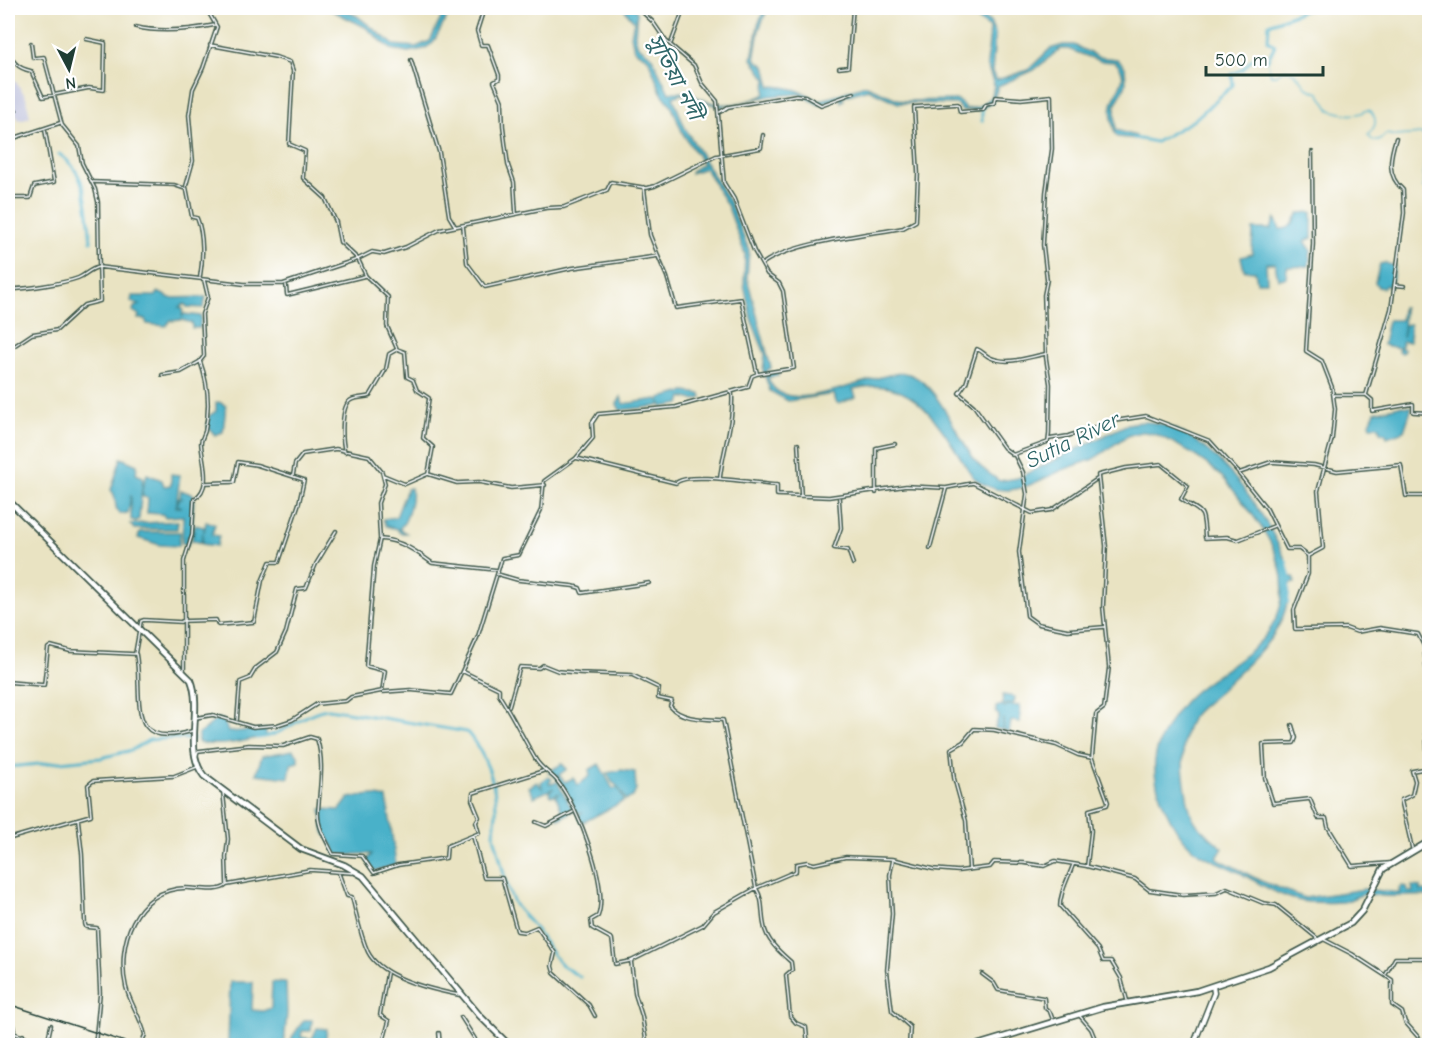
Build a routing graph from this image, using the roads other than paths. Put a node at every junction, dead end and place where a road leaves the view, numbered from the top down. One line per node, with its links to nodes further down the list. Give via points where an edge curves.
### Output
1 (206, 8): 8 (street)
2 (482, 8): 33 (street, via 478,36 481,45 488,45 499,75 494,82 502,101)
3 (638, 8): 12 (street)
4 (684, 8): 12 (street)
5 (852, 8): 16 (street, via 848,67)
6 (914, 8): 7 (street)
7 (943, 8)
8 (216, 25): 9 (street, via 183,30); 13 (street)
9 (136, 27)
10 (86, 39): 18 (street, via 105,44 104,90 90,88)
11 (31, 43): 18 (street, via 33,58 44,57)
12 (670, 44): 20 (street, via 694,65)
13 (210, 45): 31 (street, via 193,89 189,115 193,165); 38 (street, via 290,62 293,71 289,144 305,151 303,178 325,198 339,239)
14 (8, 50): 18 (street, via 21,70 31,71 43,97)
15 (411, 60): 35 (street, via 439,152 449,216)
16 (839, 68)
17 (854, 93): 20 (street, via 821,105 796,95)
18 (54, 95): 22 (street)
19 (16, 110): 21 (street)
20 (719, 111): 28 (street)
21 (8, 114)
22 (61, 123): 23 (street); 29 (street, via 79,146)
23 (45, 130): 26 (street); 32 (street, via 54,182 34,186 31,197 9,198)
24 (763, 135): 28 (street, via 761,148)
25 (1396, 138): 45 (street, via 1390,171 1403,190 1404,213)
26 (8, 140)
27 (1312, 152): 55 (street, via 1313,244 1305,341 1306,351 1322,361)
28 (721, 156): 30 (street, via 666,182); 39 (street, via 726,188)
29 (92, 183): 31 (street, via 174,185); 40 (street, via 98,202)
30 (644, 187): 33 (street, via 611,182 606,190 579,202); 36 (street, via 650,235)
31 (186, 189): 42 (street, via 192,218 197,218 202,238)
32 (8, 208): 37 (street)
33 (516, 215): 34 (street)
34 (463, 224): 35 (street); 36 (street, via 467,263 485,287 572,268)
35 (455, 227): 38 (street, via 424,236 406,247 384,254 372,252)
36 (658, 256): 52 (street, via 676,308 741,299)
37 (8, 258)
38 (358, 259): 41 (street); 44 (street)
39 (761, 264): 50 (street, via 812,244 903,228 916,220 914,106 958,104 963,113 982,110 994,103 995,97 1052,96 1053,149 1043,245 1047,280); 52 (street, via 783,291 794,368)
40 (99, 267): 42 (street); 47 (street, via 65,282); 49 (street, via 100,301 84,304 60,328 32,334)
41 (366, 276): 44 (street, via 288,295); 48 (street, via 388,297 387,326)
42 (200, 278): 43 (street)
43 (204, 279): 44 (street); 51 (street, via 208,300 202,314 204,357)
44 (286, 284)
45 (1393, 285): 46 (street); 56 (street, via 1391,309)
46 (1404, 286)
47 (8, 290)
48 (397, 349): 61 (street, via 389,354 386,369 370,396 347,403 341,434); 68 (street, via 405,352 407,377 429,398 423,438 433,447)
49 (8, 350)
50 (1046, 354): 58 (street, via 1050,384); 62 (street, via 1025,361 990,358 978,349 959,393)
51 (200, 361): 53 (street, via 181,372); 73 (street, via 207,390 205,433 200,441)
52 (757, 374): 54 (street, via 748,387)
53 (162, 375)
54 (732, 392): 63 (street, via 676,407 598,414 592,423 593,438); 71 (street, via 728,448 722,457)
55 (1334, 395): 56 (street); 65 (street, via 1335,421)
56 (1366, 395): 57 (street, via 1372,400 1372,411 1413,404 1413,412)
57 (1430, 412)
58 (1048, 439): 62 (street, via 1042,446); 67 (street, via 1146,416 1210,441)
59 (798, 444): 77 (street)
60 (895, 444): 76 (street, via 876,448)
61 (345, 452): 69 (street, via 369,456); 70 (street, via 336,449 303,454 295,464)
62 (1012, 455): 81 (street, via 1023,472)
63 (576, 458): 71 (street, via 676,483 682,477); 74 (street)
64 (253, 464): 66 (street); 70 (street); 73 (street, via 238,462 234,482)
65 (1323, 467): 67 (street, via 1270,462); 79 (street, via 1337,471 1401,465 1406,496); 86 (street, via 1318,491 1323,548)
66 (256, 468)
67 (1239, 473): 82 (street, via 1267,509)
68 (428, 474): 69 (street, via 405,484); 74 (street, via 457,483 479,482 511,488)
69 (382, 475): 84 (street, via 384,489 378,503)
70 (293, 476): 91 (street, via 304,480 299,503 279,562 270,562 262,581 254,622)
71 (720, 479): 77 (street, via 777,485 777,495)
72 (1096, 479): 81 (street, via 1052,510); 82 (street, via 1105,472 1161,464 1188,486 1180,499 1199,509 1205,538 1239,540); 92 (street, via 1106,546 1106,579 1102,581)
73 (205, 483): 91 (street, via 201,495 194,499 192,535 184,561)
74 (544, 485): 88 (street, via 541,510 519,555 502,558)
75 (946, 488): 76 (street, via 906,486); 81 (street, via 973,483); 85 (street)
76 (876, 493): 78 (street)
77 (801, 496): 78 (street)
78 (839, 496): 87 (street, via 841,528 834,548 848,550)
79 (1430, 496)
80 (8, 500): 93 (highway)
81 (1025, 512): 92 (street, via 1019,552 1027,616 1038,624 1068,630)
82 (1274, 526): 86 (street, via 1287,549 1299,549)
83 (336, 531): 103 (street, via 306,588 297,589 277,652 256,668 250,678 240,682)
84 (380, 539): 88 (street, via 403,543 432,563); 98 (street, via 374,566 366,666 385,671)
85 (930, 548)
86 (1308, 556): 99 (street, via 1308,574 1294,610 1295,629 1346,628 1357,632 1380,628 1418,634 1424,646)
87 (853, 564)
88 (498, 570): 89 (street)
89 (496, 574): 90 (street, via 578,587 582,593); 96 (street, via 478,636)
90 (649, 583)
91 (182, 622): 93 (street, via 144,620); 95 (street)
92 (1106, 627): 108 (street, via 1109,667 1104,708 1096,714)
93 (140, 629): 94 (street); 95 (highway)
94 (136, 653): 97 (street, via 70,651 51,646 44,685); 105 (street, via 140,714 146,729 178,735)
95 (184, 671): 102 (highway, via 193,683)
96 (462, 671): 98 (street, via 451,694); 100 (street, via 498,687)
97 (8, 682)
98 (382, 691): 103 (street, via 317,704 277,725 253,727)
99 (1429, 705): 101 (street)
100 (508, 708): 110 (street); 127 (street, via 520,667 543,665 580,673 632,675 659,688 658,698 672,701 670,706 675,711 705,720 723,720)
101 (1430, 709)
102 (195, 718): 103 (street, via 213,715); 105 (highway)
103 (237, 720)
104 (1292, 725): 120 (street, via 1294,743 1263,744 1265,778 1273,803 1310,799 1318,818 1326,818 1352,866)
105 (195, 730): 107 (highway)
106 (1430, 732): 118 (street, via 1426,732 1428,768 1412,771 1412,795 1401,800)
107 (196, 758): 109 (highway); 115 (street, via 198,751 283,746 310,737 317,739 321,780 318,815 322,831 333,854 362,856 374,873 446,858 447,846)
108 (1092, 758): 122 (street, via 1108,802 1089,810 1091,831); 123 (street, via 994,730 974,729 951,749 966,821)
109 (197, 767): 111 (highway); 113 (street, via 174,776 93,781 88,785 92,814)
110 (544, 771): 112 (street, via 559,783); 115 (street, via 473,793 480,819 476,822 478,833)
111 (223, 791): 124 (highway, via 301,849); 126 (street)
112 (574, 811): 114 (street, via 546,826); 130 (street, via 592,852 601,898 598,916 591,920 592,928 612,939 615,964)
113 (78, 819): 116 (street); 150 (street, via 85,924 97,928 99,943)
114 (536, 822)
115 (473, 835): 139 (street, via 484,878 502,878 517,931 537,927 555,953 554,973 589,1005)
116 (8, 839)
117 (1430, 841): 118 (highway)
118 (1412, 851): 120 (highway)
119 (893, 859): 123 (street, via 933,869); 127 (street, via 846,857 796,864 796,871); 158 (street, via 887,970 892,1011 910,1027)
120 (1391, 863): 128 (highway, via 1383,869 1365,906 1351,923)
121 (1073, 864): 122 (street); 123 (street, via 994,862 990,867); 136 (street, via 1060,894 1060,906 1098,949 1103,961 1111,961 1121,978)
122 (1086, 866): 128 (street, via 1135,879 1149,890 1184,895 1216,893 1227,888 1276,905)
123 (969, 870)
124 (357, 872): 125 (street); 135 (highway)
125 (339, 873): 126 (street, via 310,870); 131 (street, via 347,896 352,897 369,954)
126 (227, 885): 151 (street, via 219,889 176,888 156,895 134,920 123,962 127,990 144,1031)
127 (756, 888): 130 (street, via 714,912 703,925); 157 (street, via 762,901 766,934 782,957 791,962 792,970 786,975 789,1010 794,1020 806,1027)
128 (1321, 940): 133 (street); 134 (highway, via 1269,967)
129 (1430, 958): 133 (street, via 1395,958)
130 (631, 961): 156 (street)
131 (387, 972): 135 (street, via 439,991); 152 (street, via 380,1015 390,1022)
132 (982, 974): 141 (street, via 998,990 1044,998)
133 (1386, 975): 162 (street, via 1392,980 1392,1005 1402,1012 1405,1022)
134 (1213, 986): 136 (highway); 161 (main road, via 1214,993)
135 (463, 995): 155 (highway)
136 (1127, 1002): 138 (highway)
137 (8, 1003): 144 (street)
138 (1079, 1014): 141 (highway); 160 (street)
139 (595, 1016)
140 (461, 1017): 154 (street, via 475,1039)
141 (1053, 1021): 159 (highway)
142 (51, 1025): 147 (street)
143 (8, 1031): 144 (street)
144 (15, 1031): 146 (street)
145 (440, 1033): 153 (street)
146 (23, 1034): 147 (street); 148 (street)
147 (46, 1044): 149 (street)
148 (23, 1046)
149 (50, 1046)
150 (95, 1046)
151 (140, 1046)
152 (382, 1046)
153 (440, 1046)
154 (475, 1046)
155 (510, 1046)
156 (647, 1046)
157 (808, 1046)
158 (909, 1046)
159 (974, 1046)
160 (1098, 1046)
161 (1193, 1046)
162 (1426, 1046)

